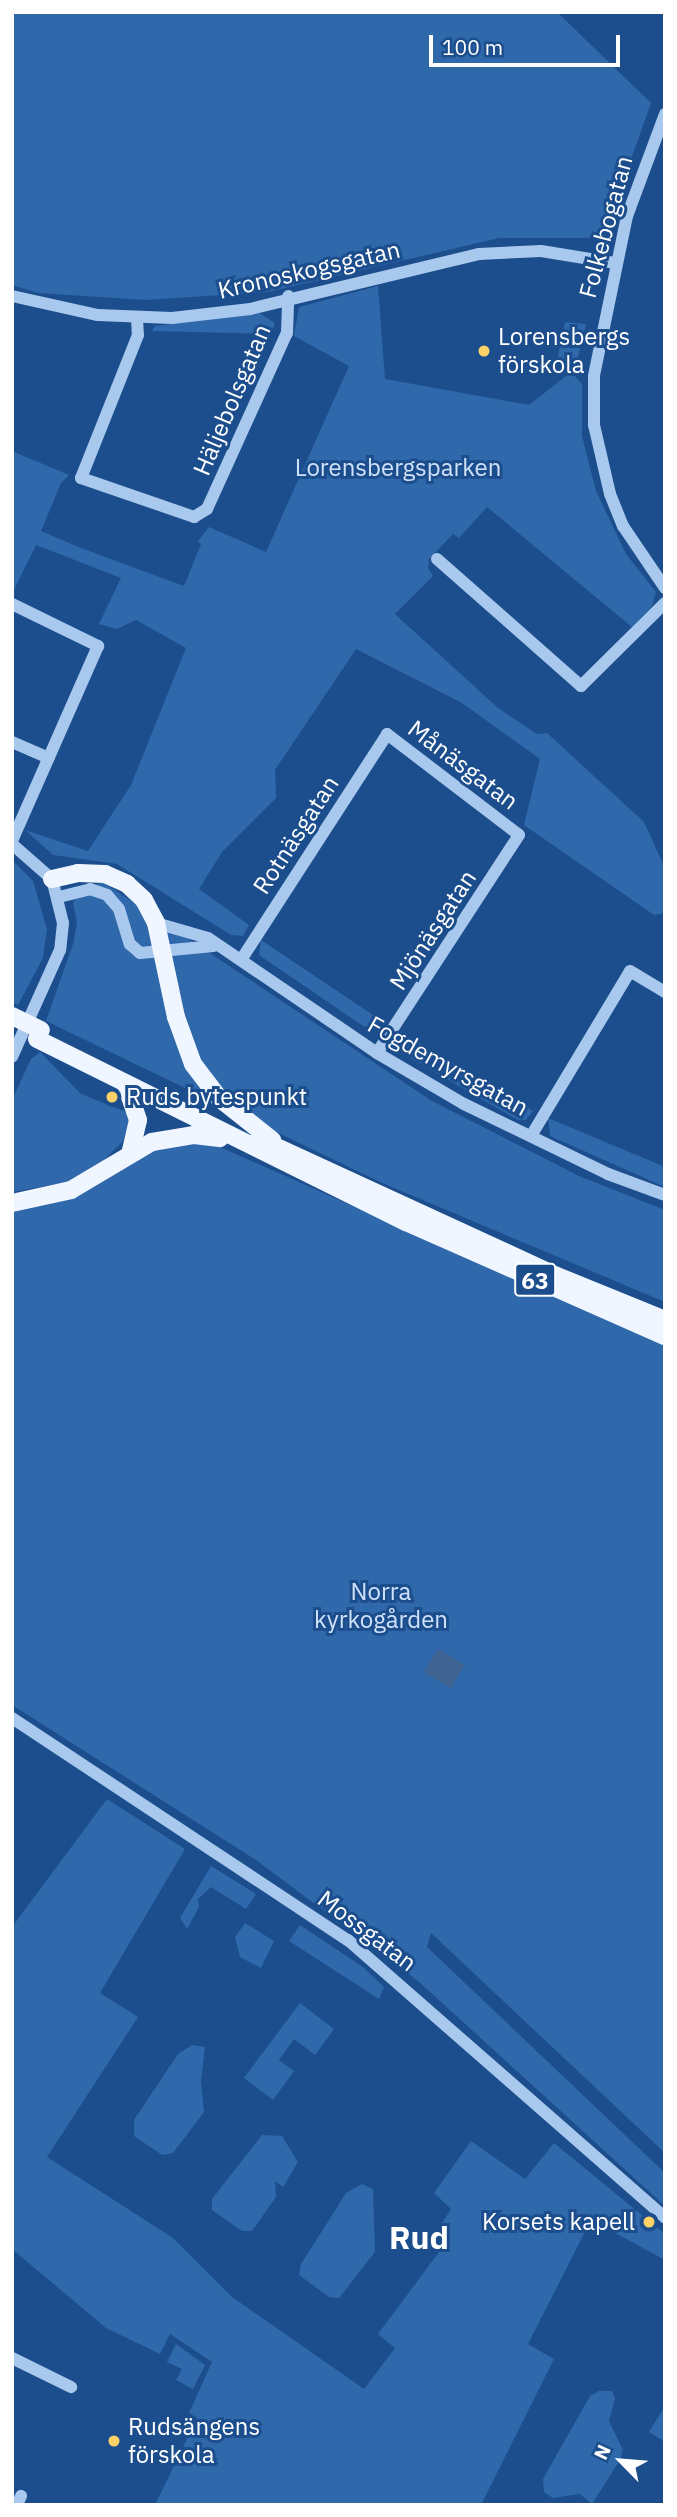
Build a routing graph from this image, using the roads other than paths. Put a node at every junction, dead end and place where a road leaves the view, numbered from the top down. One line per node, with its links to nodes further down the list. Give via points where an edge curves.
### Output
1 (665, 114): 2 (street, Folkebogatan, via 639,173)
2 (615, 263): 4 (street, Kronoskogsgatan, via 541,251 479,254); 7 (street, Folkebogatan, via 594,376 594,425 623,526)
3 (12, 296): 5 (street, Kronoskogsgatan, via 98,315)
4 (288, 296): 5 (street, Kronoskogsgatan, via 250,309); 5 (street, Häljebolsgatan, via 287,333 207,509 194,517 81,478 138,335)
5 (137, 318)
6 (438, 559): 8 (street, via 581,686)
7 (665, 588)
8 (665, 603)
9 (12, 604): 12 (street, via 98,642)
10 (387, 734): 13 (street, Månäsgatan); 20 (street, Rotnäsgatan)
11 (12, 742): 12 (street)
12 (49, 758): 14 (street)
13 (514, 829): 25 (street, Mjönäsgatan, via 519,835 514,845)
14 (12, 842): 15 (street)
15 (52, 879): 16 (street); 17 (main road, via 86,872 116,878 144,900)
16 (59, 897): 19 (street, via 90,889 107,895 119,909 135,950); 26 (street, via 63,923 60,950)
17 (156, 923): 18 (street, Fogdemyrsgatan, via 198,934); 19 (main road)
18 (224, 948): 19 (street, via 192,945); 20 (street, Fogdemyrsgatan)
19 (163, 952): 31 (main road, via 176,1017 193,1064 219,1098)
20 (241, 960): 25 (street, Fogdemyrsgatan)
21 (665, 992): 28 (street, via 630,971)
22 (12, 1016): 24 (main road, 63, bridge)
23 (12, 1026): 24 (main road, 63)
24 (39, 1034): 27 (main road, 63); 31 (main road, 63)
25 (376, 1053): 28 (street, Fogdemyrsgatan)
26 (12, 1057)
27 (126, 1085): 29 (main road, 63); 30 (main road, via 138,1120)
28 (531, 1136): 32 (street, Fogdemyrsgatan, via 608,1174)
29 (239, 1142): 30 (main road, via 194,1135 161,1139); 35 (main road, 63, via 418,1228)
30 (131, 1151): 33 (main road, via 71,1190)
31 (290, 1153): 34 (main road, 63, via 557,1276)
32 (665, 1195)
33 (12, 1203)
34 (665, 1320)
35 (665, 1336)
36 (12, 1718): 37 (street, Mossgatan, via 348,1940)
37 (665, 2218)
38 (12, 2358): 39 (street)
39 (71, 2387)

